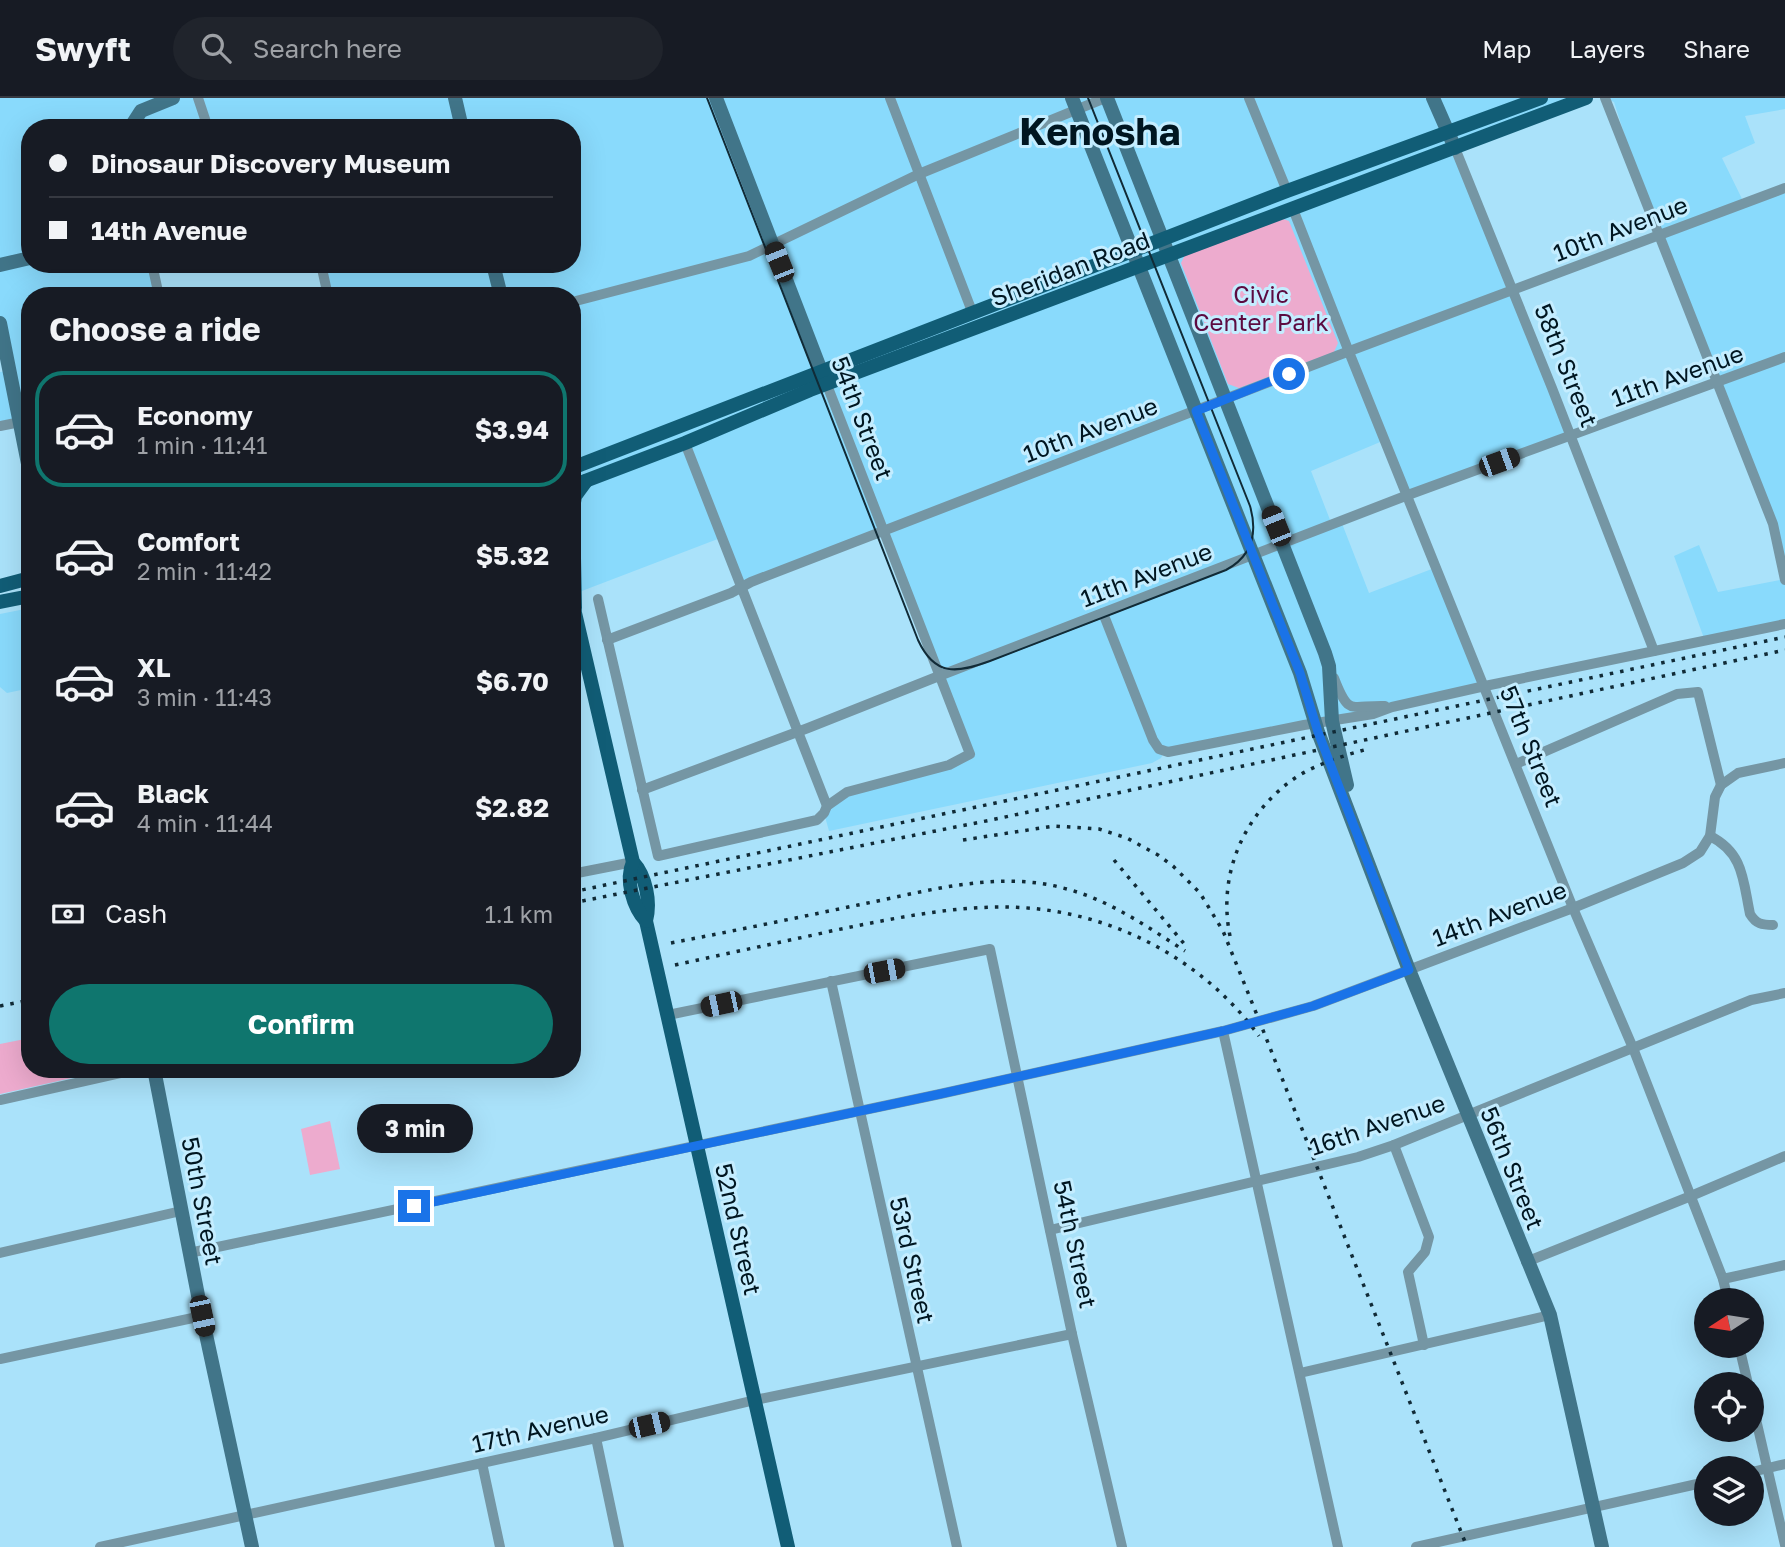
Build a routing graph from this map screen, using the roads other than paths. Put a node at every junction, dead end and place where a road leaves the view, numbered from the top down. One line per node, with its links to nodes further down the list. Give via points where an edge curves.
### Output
1 (173, 98): 13 (street, via 141,111)
2 (198, 98): 14 (street)
3 (455, 98): 15 (street)
4 (716, 98): 24 (street, 54th Street)
5 (890, 98): 18 (street)
6 (1106, 98): 12 (street); 23 (street, 56th Street)
7 (1250, 98): 20 (street)
8 (1433, 98): 16 (street, 58th Street)
9 (1541, 98): 16 (main road, Sheridan Road)
10 (1586, 98): 17 (main road, Sheridan Road)
11 (1605, 98): 22 (street)
12 (1074, 104): 18 (street); 25 (street, 56th Street)
13 (136, 119)
14 (205, 119)
15 (460, 119)
16 (1447, 133): 17 (street, 58th Street); 20 (main road, Sheridan Road)
17 (1455, 148): 21 (main road, Sheridan Road); 30 (street, 58th Street)
18 (919, 174): 24 (street); 32 (street)
19 (1785, 188): 22 (street, 10th Avenue)
20 (1287, 191): 23 (main road, Sheridan Road)
21 (1293, 209): 26 (main road, Sheridan Road); 34 (street, 57th Street)
22 (1657, 236): 30 (street, 10th Avenue); 37 (street)
23 (1163, 240): 25 (main road, Sheridan Road); 26 (street, 56th Street)
24 (772, 245): 31 (street, via 749,256); 36 (street, 54th Street)
25 (1133, 252): 29 (street, 56th Street); 32 (main road, Sheridan Road)
26 (1169, 255): 29 (main road, Sheridan Road); 38 (street, 56th Street)
27 (21, 260): 28 (street)
28 (0, 265)
29 (1139, 267): 36 (main road, Sheridan Road); 40 (street, 56th Street)
30 (1512, 291): 34 (street, 10th Avenue); 43 (street, 58th Street)
31 (581, 300)
32 (973, 314): 36 (main road, Sheridan Road)
33 (0, 323): 39 (street)
34 (1349, 352): 38 (street, 10th Avenue); 47 (street, 57th Street)
35 (1785, 357): 37 (street, 11th Avenue)
36 (824, 378): 44 (main road, Sheridan Road); 45 (main road, Sheridan Road); 48 (street, 54th Street)
37 (1716, 383): 43 (street, 11th Avenue); 52 (street, via 1773,523)
38 (1226, 399): 40 (street, 10th Avenue); 49 (street, 56th Street)
39 (21, 409)
40 (1196, 411): 48 (street, 10th Avenue); 50 (street, 56th Street)
41 (21, 422): 42 (street)
42 (0, 426)
43 (1571, 436): 47 (street, 11th Avenue); 61 (street, 58th Street)
44 (685, 443): 46 (main road, Sheridan Road); 54 (street)
45 (581, 465)
46 (581, 482)
47 (1408, 495): 49 (street, 11th Avenue); 65 (street, 57th Street)
48 (883, 531): 54 (street, 10th Avenue); 64 (street, 54th Street)
49 (1284, 544): 50 (street, 11th Avenue); 62 (street, 56th Street)
50 (1252, 557): 58 (street, 11th Avenue); 68 (street, 56th Street)
51 (21, 580): 53 (main road)
52 (1785, 580)
53 (0, 586)
54 (743, 586): 60 (street, 10th Avenue); 69 (street)
55 (21, 598): 57 (main road)
56 (598, 599): 60 (street)
57 (0, 602)
58 (1103, 613): 64 (street, 11th Avenue); 68 (street, via 1161,751)
59 (1785, 624): 61 (street)
60 (607, 640): 73 (street)
61 (1654, 651): 65 (street)
62 (1329, 666): 66 (street, via 1349,706); 67 (street, 56th Street)
63 (581, 671): 77 (main road, 52nd Street)
64 (939, 676): 69 (street, 11th Avenue); 74 (street, 54th Street, via 970,754 949,765 847,792)
65 (1485, 686): 66 (street); 71 (street, 57th Street)
66 (1392, 707): 67 (street)
67 (1332, 720): 68 (street); 75 (street, 56th Street)
68 (1316, 723): 75 (street, 56th Street)
69 (797, 732): 73 (street, 11th Avenue); 74 (street)
70 (1785, 763): 72 (street, via 1738,774)
71 (1516, 764): 72 (street, via 1678,694 1698,692); 79 (street, 57th Street)
72 (1721, 785): 76 (street)
73 (642, 790): 74 (street, via 658,856 817,820)
74 (827, 806)
75 (1352, 814): 81 (street, 56th Street)
76 (1710, 836): 79 (street, 14th Avenue, via 1700,852 1683,863); 80 (street, via 1737,859 1754,920)
77 (633, 862): 78 (street); 84 (main road, 52nd Street, via 628,873 637,911 646,921)
78 (581, 872)
79 (1573, 908): 81 (street, 14th Avenue); 86 (street, 57th Street)
80 (1773, 925)
81 (1409, 970): 85 (street, 14th Avenue, via 1313,1006); 92 (street, 56th Street)
82 (831, 981): 84 (street); 87 (street, 54th Street, via 990,949); 91 (street, 53rd Street)
83 (1785, 993): 86 (street, 16th Avenue, via 1751,1000)
84 (668, 1015): 94 (main road, 52nd Street)
85 (1223, 1031): 87 (street, 14th Avenue); 96 (street)
86 (1633, 1048): 92 (street, 16th Avenue); 97 (street, 57th Street)
87 (1017, 1077): 91 (street, 14th Avenue); 99 (street, 54th Street)
88 (98, 1078): 90 (street)
89 (155, 1078): 98 (street, 50th Street)
90 (0, 1100)
91 (858, 1111): 94 (street, 14th Avenue); 111 (street, 53rd Street)
92 (1468, 1115): 93 (street, 16th Avenue); 102 (street, 56th Street)
93 (1394, 1145): 96 (street, 16th Avenue); 109 (street, via 1429,1237 1425,1252 1408,1272)
94 (696, 1146): 101 (street, 14th Avenue); 113 (main road, 52nd Street)
95 (1785, 1156): 97 (street)
96 (1258, 1181): 99 (street, 16th Avenue); 112 (street)
97 (1691, 1196): 102 (street); 104 (street, 57th Street)
98 (181, 1211): 100 (street); 101 (street, 50th Street)
99 (1050, 1230): 108 (street, 54th Street)
100 (0, 1252)
101 (189, 1253): 107 (street, 50th Street)
102 (1526, 1262): 106 (street, 56th Street)
103 (1785, 1265): 104 (street)
104 (1723, 1279): 105 (street, 57th Street)
105 (1725, 1288)
106 (1550, 1315): 109 (street); 121 (street, 56th Street)
107 (202, 1316): 110 (street); 122 (street, 50th Street)
108 (1072, 1334): 111 (street, 17th Avenue); 130 (street, 54th Street)
109 (1424, 1345): 112 (street)
110 (0, 1359)
111 (916, 1367): 113 (street, 17th Avenue); 129 (street, 53rd Street)
112 (1300, 1373): 131 (street)
113 (755, 1400): 114 (street, 17th Avenue); 128 (main road, 52nd Street)
114 (596, 1438): 116 (street, 17th Avenue); 127 (street)
115 (1761, 1442): 118 (street)
116 (482, 1463): 122 (street, 17th Avenue); 126 (street)
117 (1785, 1464): 118 (street)
118 (1767, 1469): 119 (street); 123 (street)
119 (1764, 1470)
120 (1694, 1485): 121 (street)
121 (1593, 1507): 132 (street); 133 (street, 56th Street)
122 (245, 1516): 124 (street, 17th Avenue); 125 (street, 50th Street)
123 (1785, 1545)
124 (100, 1547)
125 (252, 1547)
126 (500, 1547)
127 (619, 1547)
128 (788, 1547)
129 (957, 1547)
130 (1122, 1547)
131 (1338, 1547)
132 (1416, 1547)
133 (1602, 1547)

